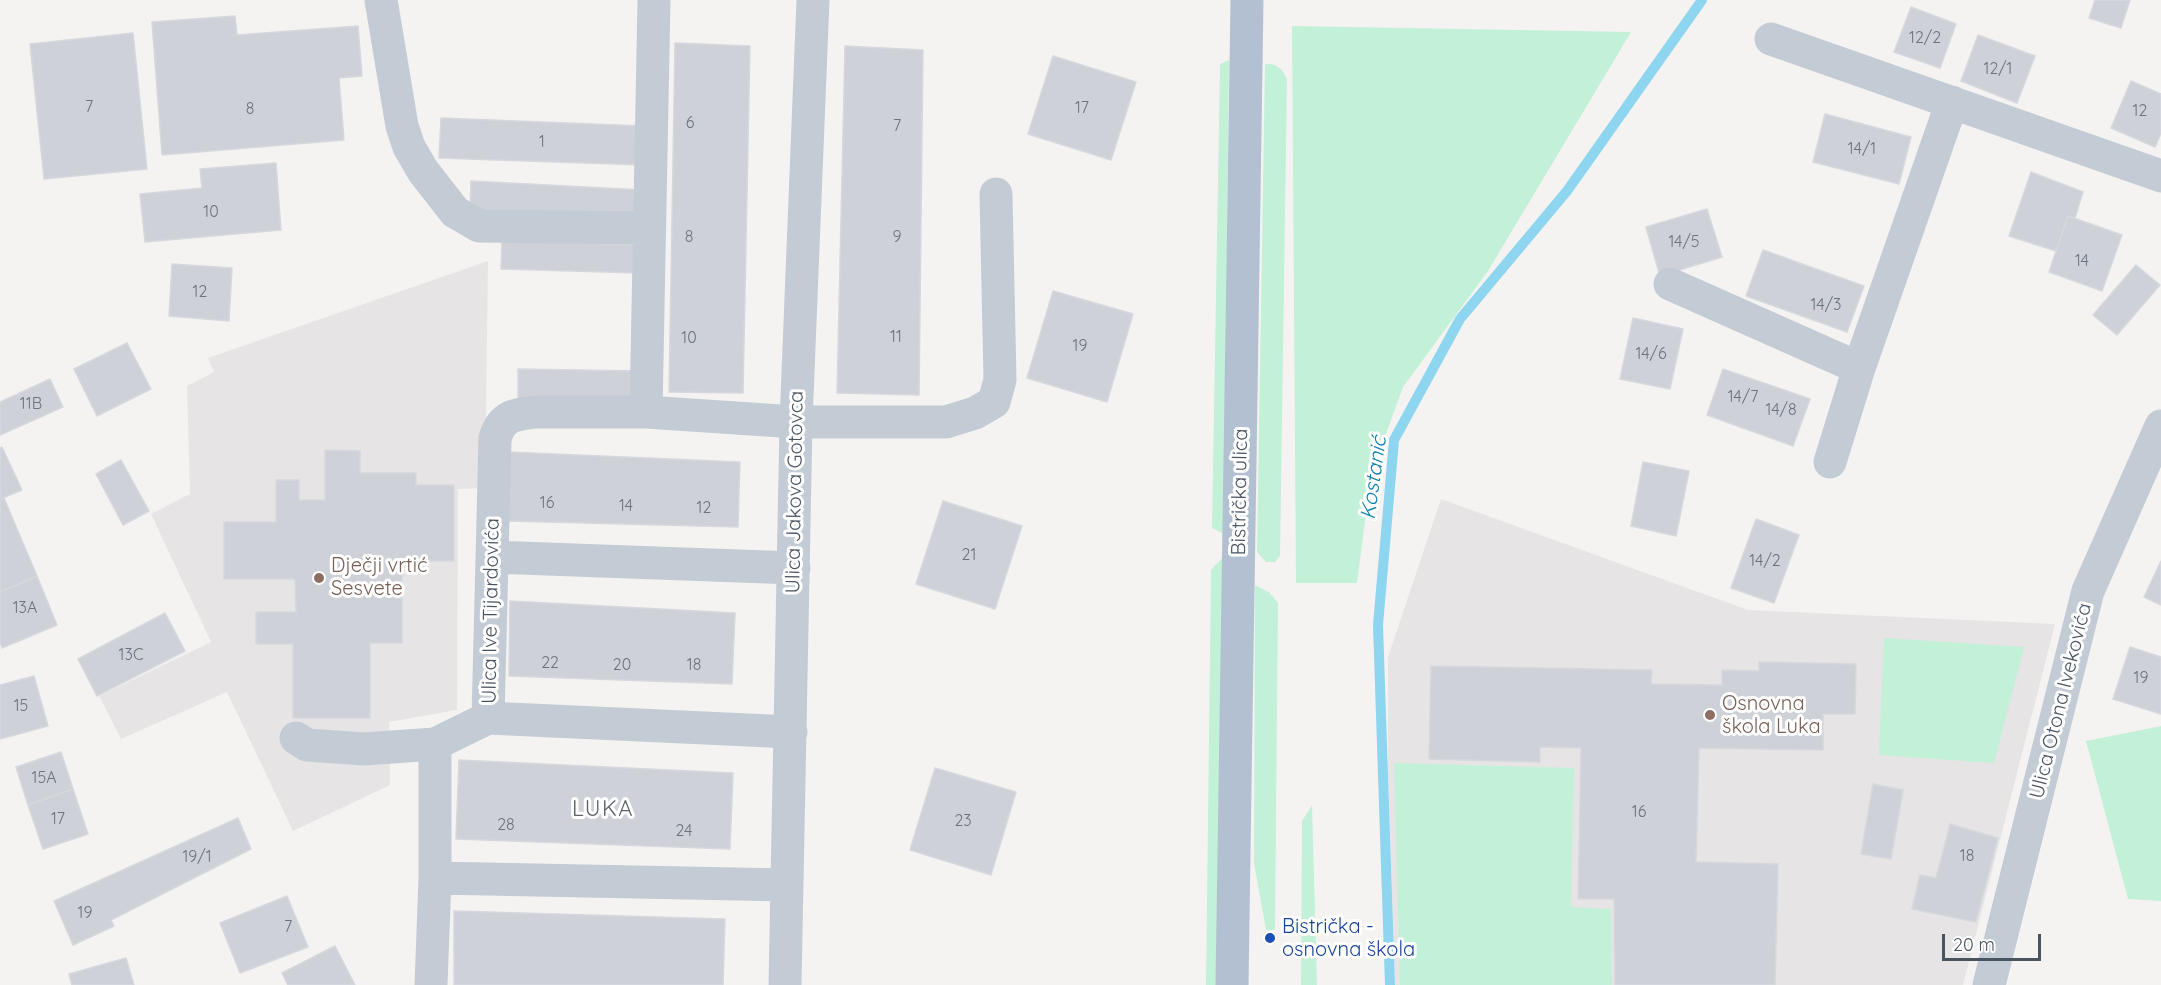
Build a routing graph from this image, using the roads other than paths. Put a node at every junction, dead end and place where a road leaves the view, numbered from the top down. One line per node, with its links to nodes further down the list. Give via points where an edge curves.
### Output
1 (381, 0): 9 (street, via 409,147 455,212 479,226)
2 (654, 0): 9 (street)
3 (813, 0): 13 (street, Ulica Jakova Gotovca)
4 (1247, 0): 26 (main road, Bistrička ulica)
5 (1771, 39): 6 (street)
6 (1952, 102): 7 (street); 11 (street)
7 (2161, 176)
8 (996, 194): 13 (street, via 1000,380 994,402 946,422)
9 (649, 228): 12 (street)
10 (1670, 284): 11 (street)
11 (1859, 368): 15 (street)
12 (646, 412): 13 (street); 16 (street, Ulica Ive Tijardovića, via 535,412 516,414 502,422 495,439)
13 (796, 422): 17 (street, Ulica Jakova Gotovca)
14 (2161, 426): 27 (street, Ulica Otona Ivekovića, via 2088,591)
15 (1830, 462)
16 (492, 557): 17 (street); 18 (street, Ulica Ive Tijardovića)
17 (794, 568): 19 (street, Ulica Jakova Gotovca)
18 (488, 718): 19 (street); 21 (street, Ulica Ive Tijardovića)
19 (791, 732): 23 (street, Ulica Jakova Gotovca)
20 (296, 738): 21 (street, via 307,745 364,749)
21 (435, 744): 22 (street)
22 (435, 878): 23 (street); 24 (street)
23 (787, 885): 25 (street, Ulica Jakova Gotovca)
24 (431, 985)
25 (785, 985)
26 (1232, 985)
27 (1989, 985)

